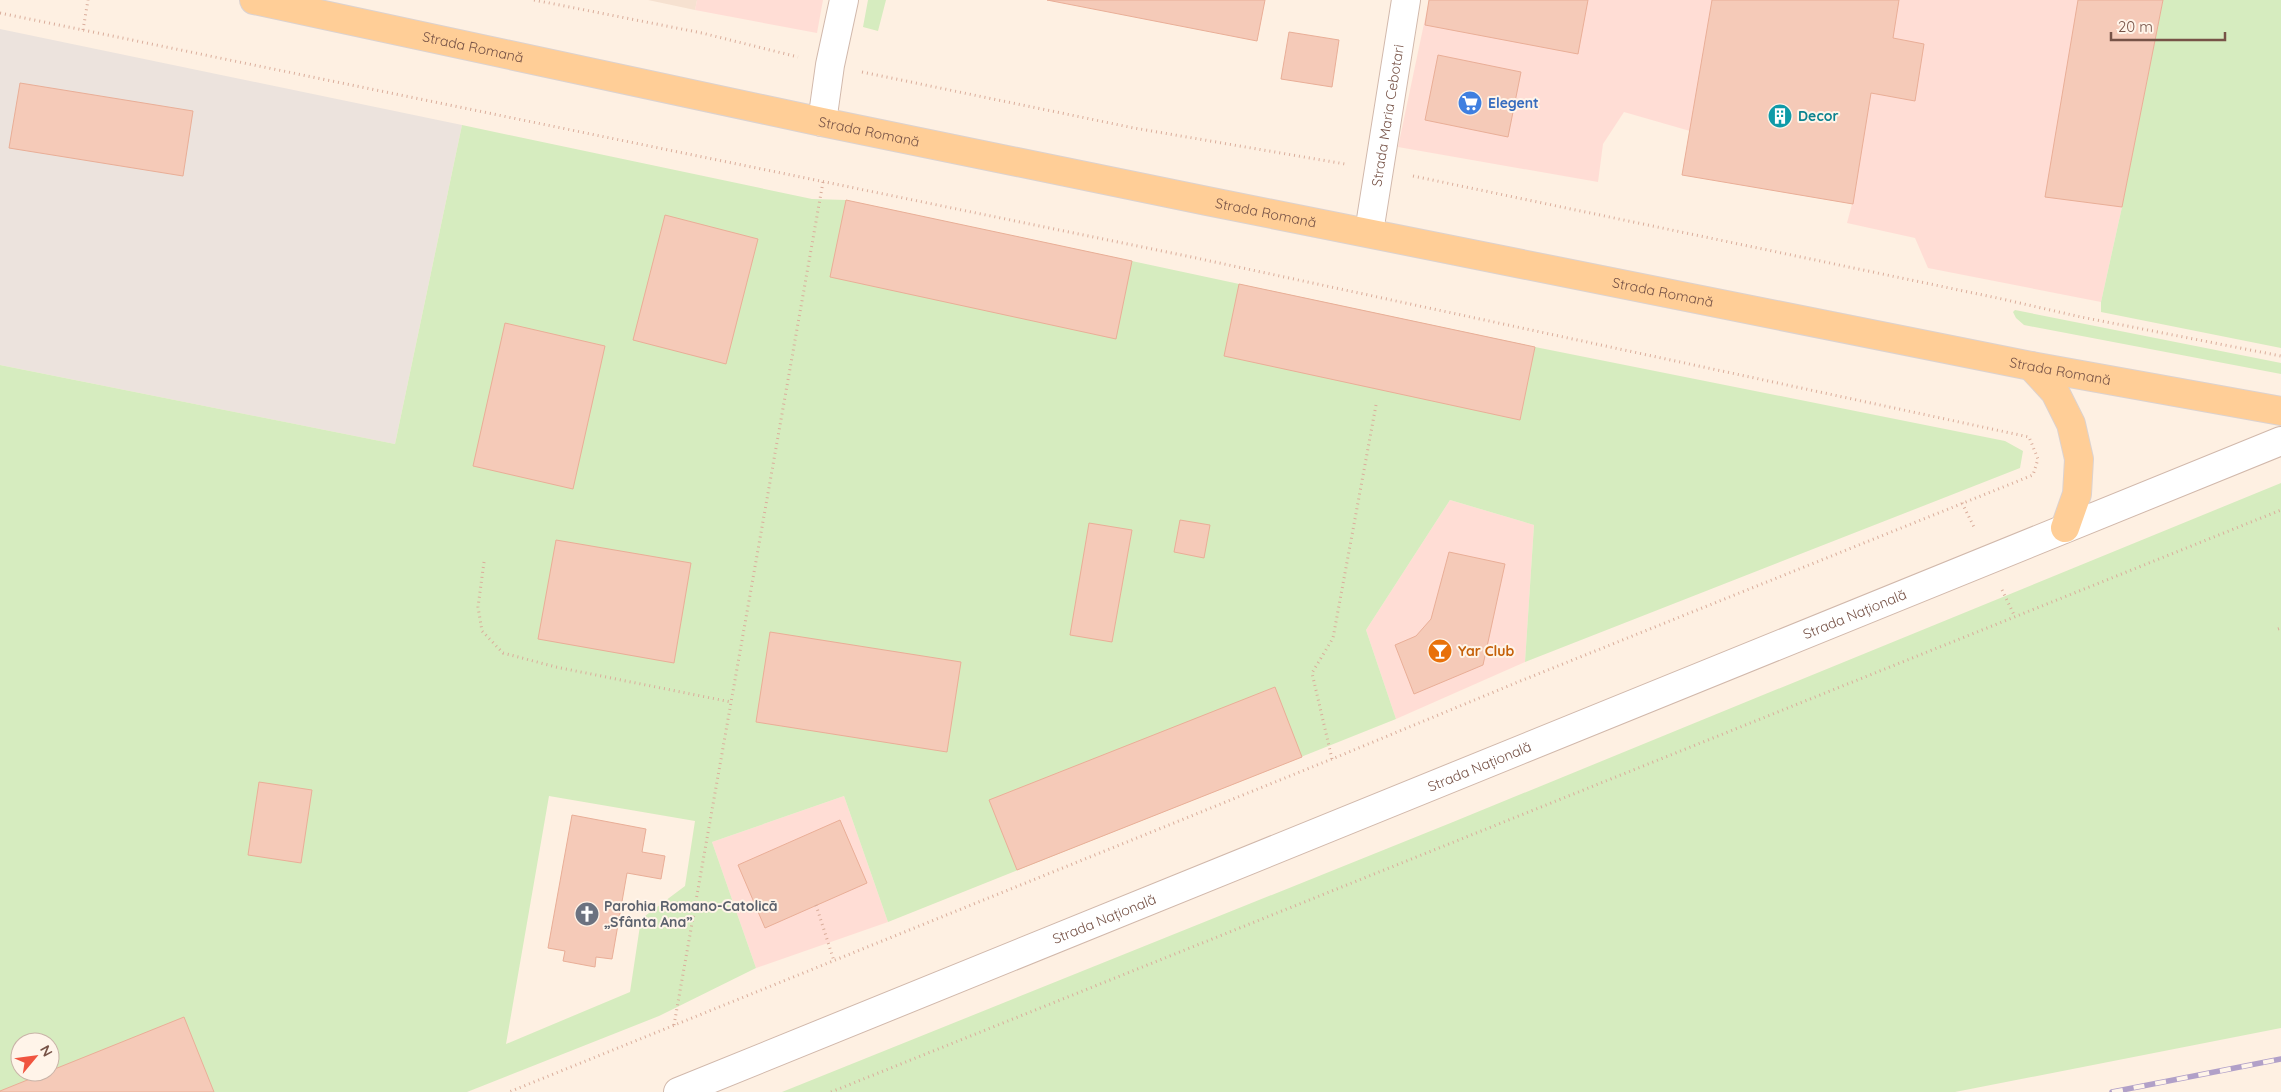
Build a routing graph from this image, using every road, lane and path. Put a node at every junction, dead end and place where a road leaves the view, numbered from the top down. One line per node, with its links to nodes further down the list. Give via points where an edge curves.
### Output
1 (88, 0): 7 (path)
2 (254, 0): 9 (main road, Strada Romană)
3 (534, 0): 8 (path, via 702,33)
4 (844, 0): 8 (street)
5 (1406, 0): 10 (street, Strada Maria Cebotari)
6 (0, 13): 7 (path)
7 (83, 30): 11 (path)
8 (830, 65): 9 (street); 10 (path, via 1134,128)
9 (822, 122): 12 (main road, Strada Romană)
10 (1379, 170): 12 (street, Strada Maria Cebotari); 13 (path)
11 (823, 182): 21 (path); 22 (path, via 1196,258 2029,438 2038,459 2034,475)
12 (1369, 232): 14 (main road, Strada Romană)
13 (2281, 356)
14 (2031, 366): 16 (main road, Strada Romană); 19 (main road, via 2055,392 2071,424 2079,458 2077,494)
15 (1376, 405): 22 (path, via 1333,638 1312,673)
16 (2281, 410)
17 (2281, 441): 19 (street, Strada Națională)
18 (2281, 510): 28 (path)
19 (2065, 528): 27 (street, Strada Națională)
20 (484, 562): 21 (path, via 478,606 482,631 503,653)
21 (732, 702): 25 (path)
22 (1332, 759): 24 (path)
23 (816, 905): 24 (path)
24 (834, 961): 25 (path)
25 (674, 1025): 26 (path)
26 (508, 1092)
27 (678, 1092)
28 (831, 1092)

